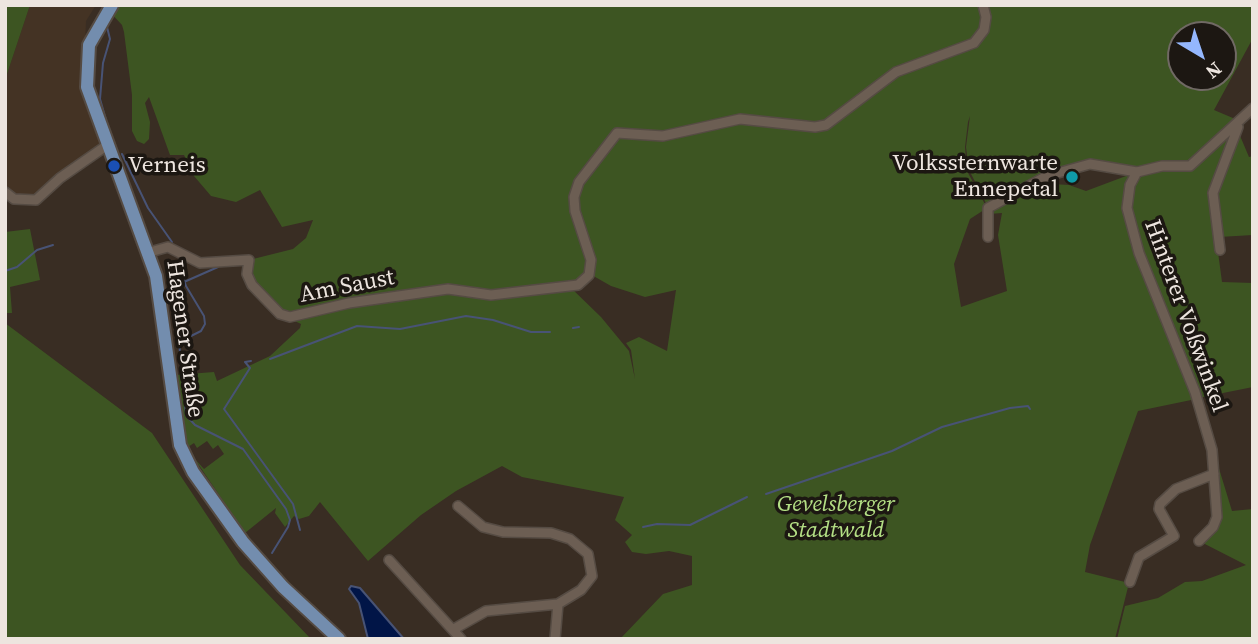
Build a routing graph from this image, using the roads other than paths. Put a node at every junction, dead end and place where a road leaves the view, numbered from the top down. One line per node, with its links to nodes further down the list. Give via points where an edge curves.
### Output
1 (982, 5): 10 (street, Am Saust, via 984,30 974,43 896,72 826,125 740,119 663,136 617,133 579,182 575,197 591,260 589,275 578,285 491,295 448,289 290,317 280,314 252,285 247,274 249,260 200,263 168,247)
2 (110, 8): 5 (main road, Hagener Straße, via 89,45 87,87)
3 (1253, 108): 4 (street)
4 (1240, 122): 6 (street, via 1190,166); 9 (street, via 1213,193)
5 (106, 146): 7 (street, via 36,200 14,199); 10 (main road, Hagener Straße)
6 (1137, 172): 8 (street, via 1090,164 1047,176 988,208); 11 (street, Hinterer Voßwinkel, via 1126,208 1139,253 1195,392)
7 (5, 192)
8 (988, 237)
9 (1220, 250)
10 (150, 252): 18 (main road, Hagener Straße, via 163,314 174,421 184,454 243,542)
11 (1214, 474): 13 (street, Hinterer Voßwinkel, via 1217,517); 15 (street, via 1176,489 1160,504 1174,536 1139,557)
12 (458, 506): 16 (street, via 483,527 551,533 582,548 591,559 592,576 581,590)
13 (1199, 541)
14 (389, 560): 17 (street)
15 (1130, 582)
16 (558, 604): 17 (street, via 486,611); 20 (street)
17 (454, 629): 19 (street)
18 (338, 639)
19 (461, 639)
20 (555, 639)

